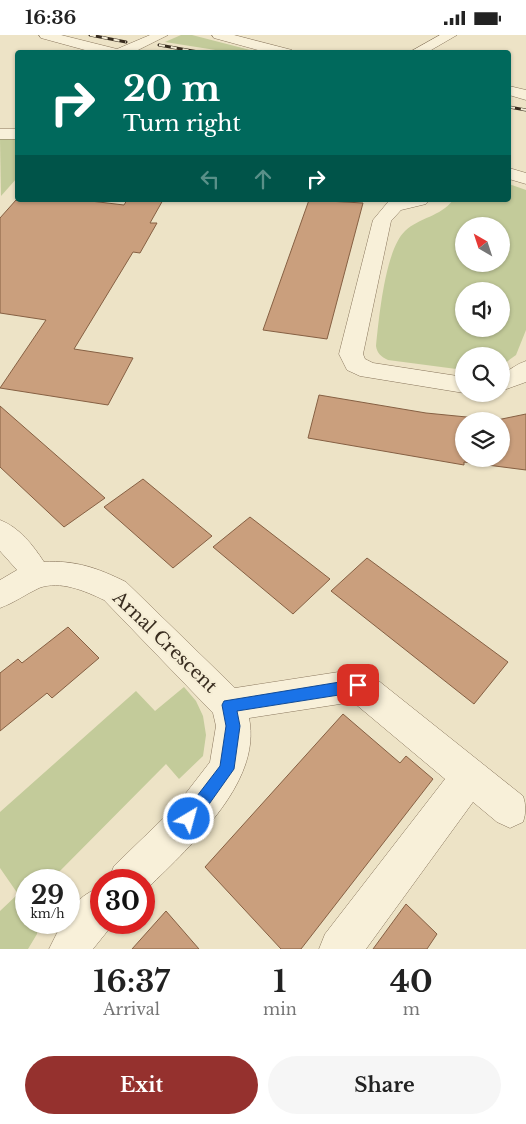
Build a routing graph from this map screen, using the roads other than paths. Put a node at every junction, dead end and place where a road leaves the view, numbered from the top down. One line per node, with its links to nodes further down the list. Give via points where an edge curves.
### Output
1 (46, 35): 5 (street)
2 (161, 35): 6 (street)
3 (219, 35): 7 (street)
4 (450, 35): 8 (street)
5 (103, 50)
6 (127, 50)
7 (276, 50)
8 (420, 50)
9 (511, 91): 10 (street)
10 (526, 95)
11 (15, 133): 12 (street)
12 (0, 134)
13 (511, 174): 14 (street)
14 (526, 179)
15 (412, 202): 18 (street, via 395,206 382,220 351,354 355,364 368,370)
16 (526, 369): 17 (street)
17 (510, 379)
18 (455, 384)
19 (0, 532): 20 (street, via 24,556)
20 (36, 575): 21 (street); 22 (street, Arnal Crescent, via 67,573 115,591)
21 (0, 595)
22 (229, 705): 23 (street, via 358,685); 25 (street, Arnal Crescent, via 233,726 227,769 189,819)
23 (470, 775): 24 (street); 28 (street)
24 (510, 809)
25 (139, 869)
26 (90, 919): 27 (street)
27 (70, 949)
28 (340, 949)

